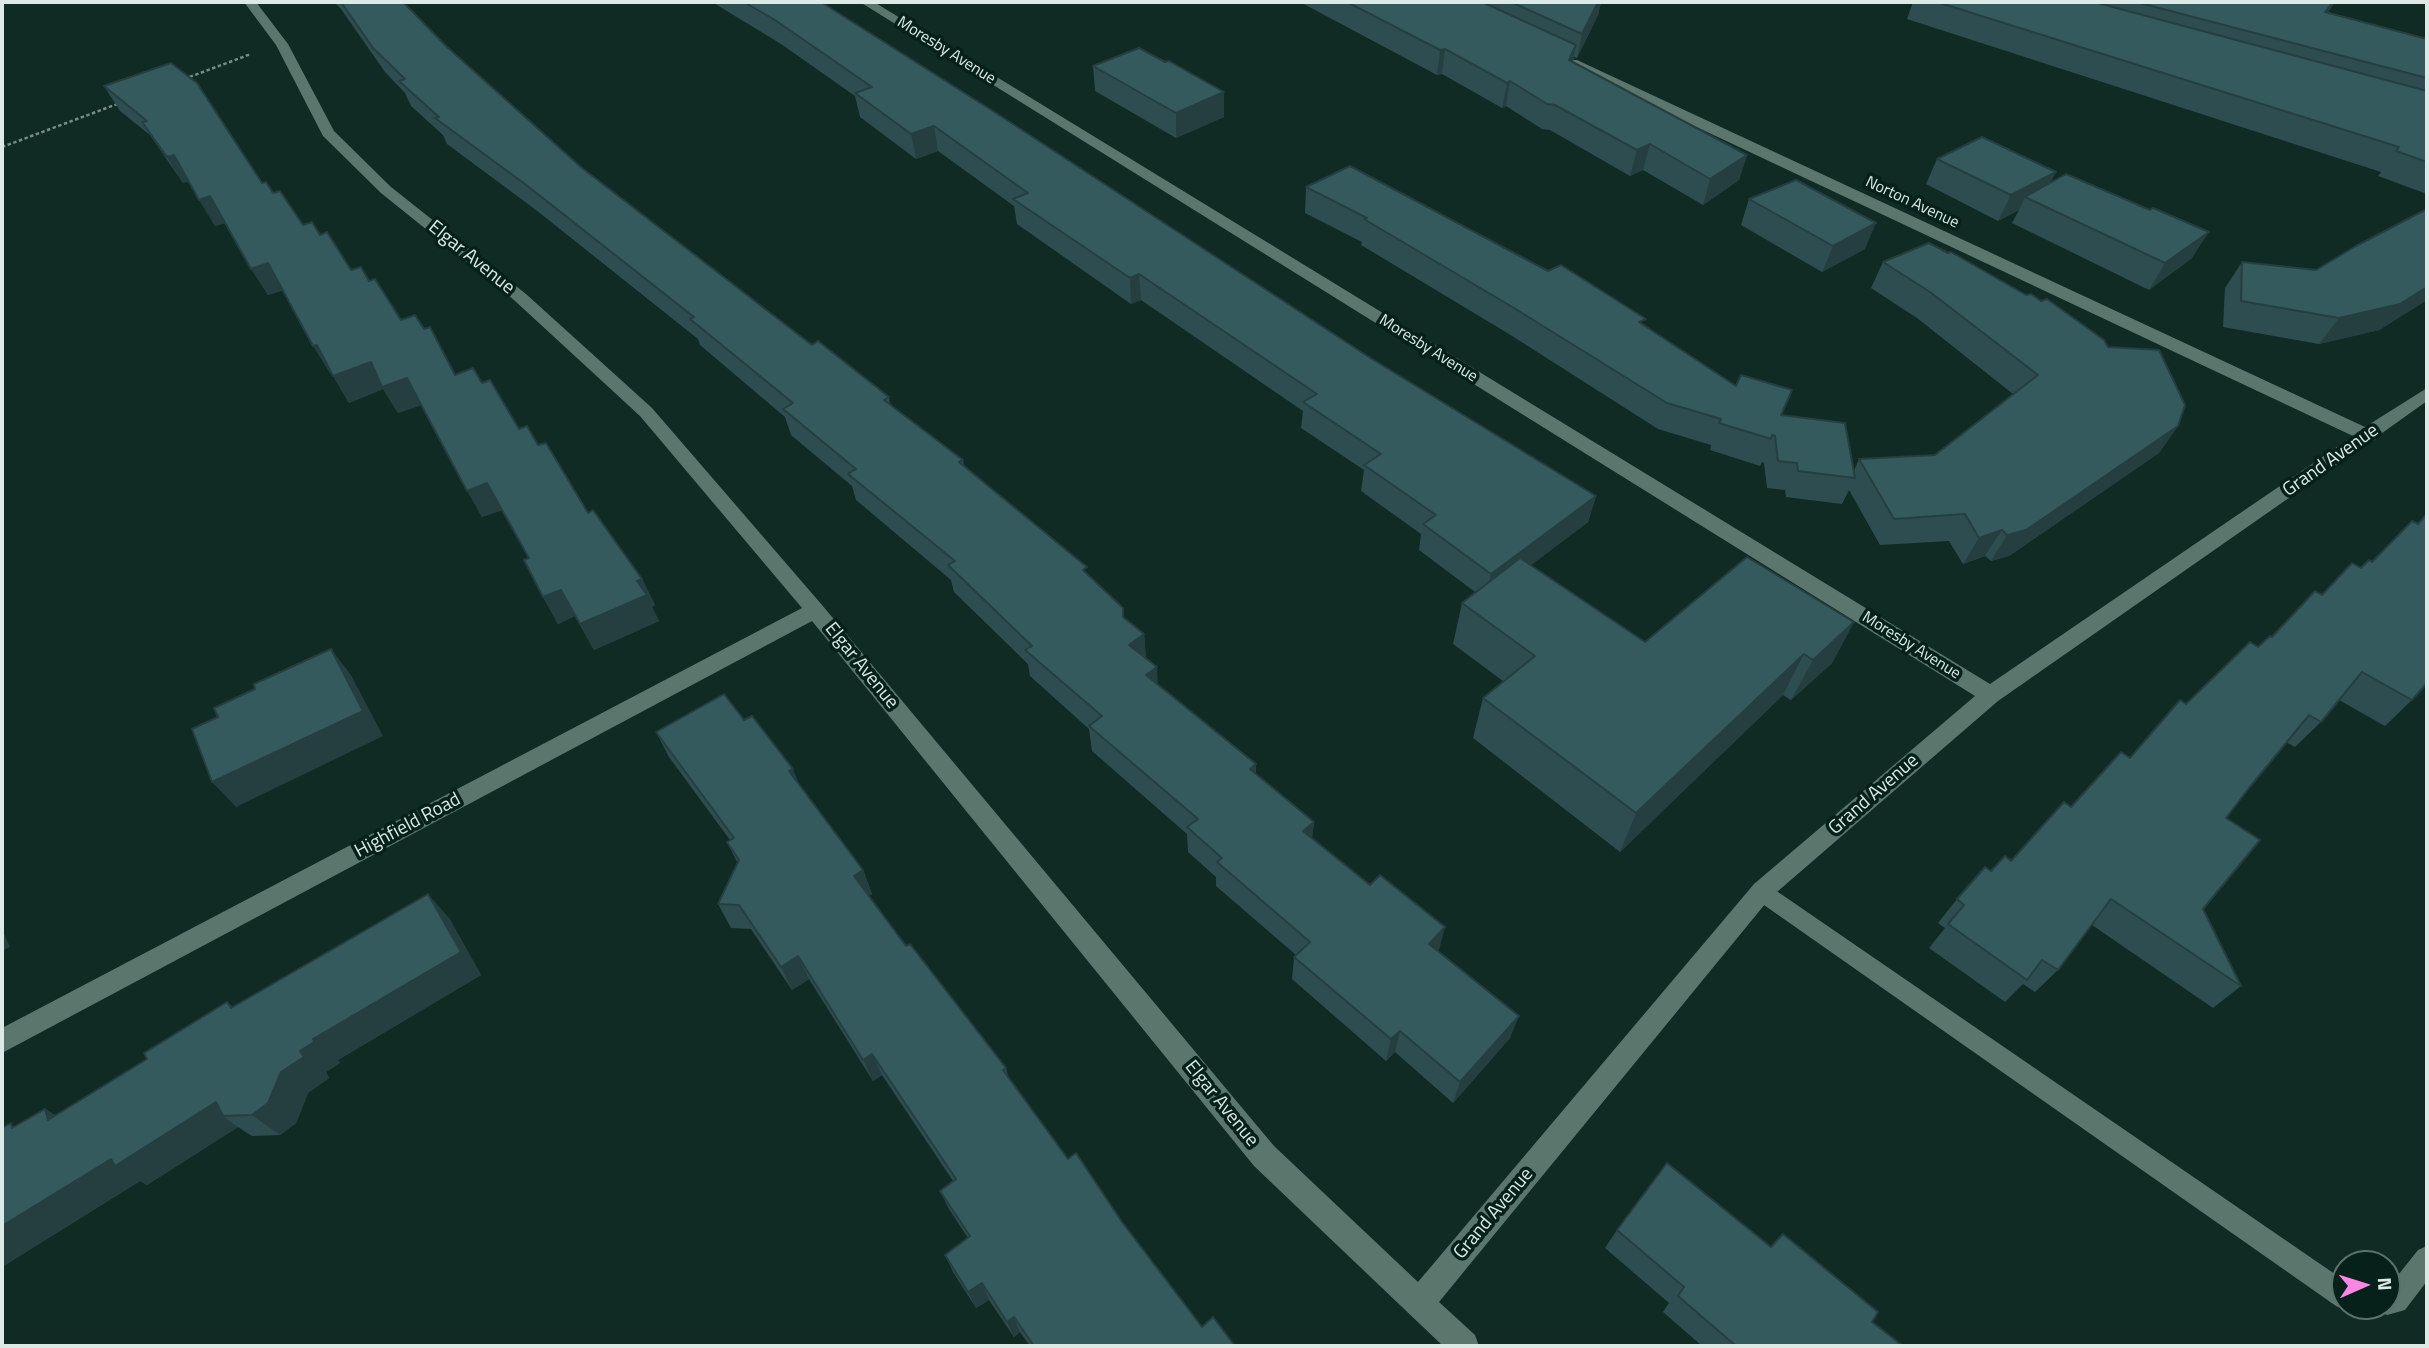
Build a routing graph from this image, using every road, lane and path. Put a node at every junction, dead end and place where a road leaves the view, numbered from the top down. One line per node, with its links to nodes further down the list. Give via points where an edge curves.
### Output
1 (250, 2): 3 (street, Elgar Avenue)
2 (866, 2): 11 (street, Moresby Avenue)
3 (282, 44): 5 (path); 10 (street, Elgar Avenue, via 328,133 386,190 520,297 646,412)
4 (1553, 55): 9 (street, Norton Avenue)
5 (182, 80)
6 (131, 99): 7 (path)
7 (2, 147)
8 (2427, 393): 9 (street, Grand Avenue)
9 (2369, 436): 11 (street, Grand Avenue)
10 (815, 610): 13 (street, Highfield Road); 17 (street, Elgar Avenue, via 1264,1156)
11 (1990, 695): 12 (street, Grand Avenue)
12 (1762, 891): 15 (lane); 17 (street, Grand Avenue)
13 (2, 1041)
14 (2427, 1259): 16 (lane)
15 (2331, 1287)
16 (2401, 1294)
17 (1419, 1304): 18 (street, Elgar Avenue)
18 (1464, 1346)

